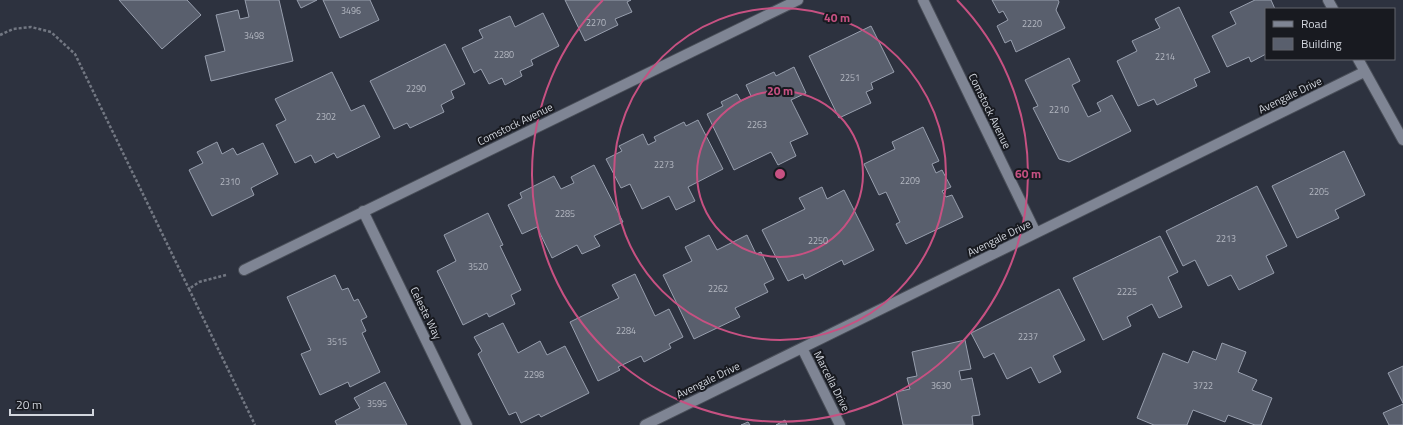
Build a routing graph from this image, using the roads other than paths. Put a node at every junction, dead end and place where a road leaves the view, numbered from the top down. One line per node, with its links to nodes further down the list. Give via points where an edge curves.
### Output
1 (798, 0): 6 (street, Comstock Avenue)
2 (923, 0): 7 (street, Comstock Avenue)
3 (1358, 60): 4 (street)
4 (1364, 72): 5 (street); 7 (street, Avengale Drive)
5 (1403, 140)
6 (363, 211): 8 (street, Comstock Avenue); 10 (street, Celeste Way)
7 (1036, 233): 9 (street, Avengale Drive)
8 (244, 270)
9 (802, 348): 11 (street, Avengale Drive); 12 (street, Marcella Drive)
10 (467, 425)
11 (645, 425)
12 (840, 425)

